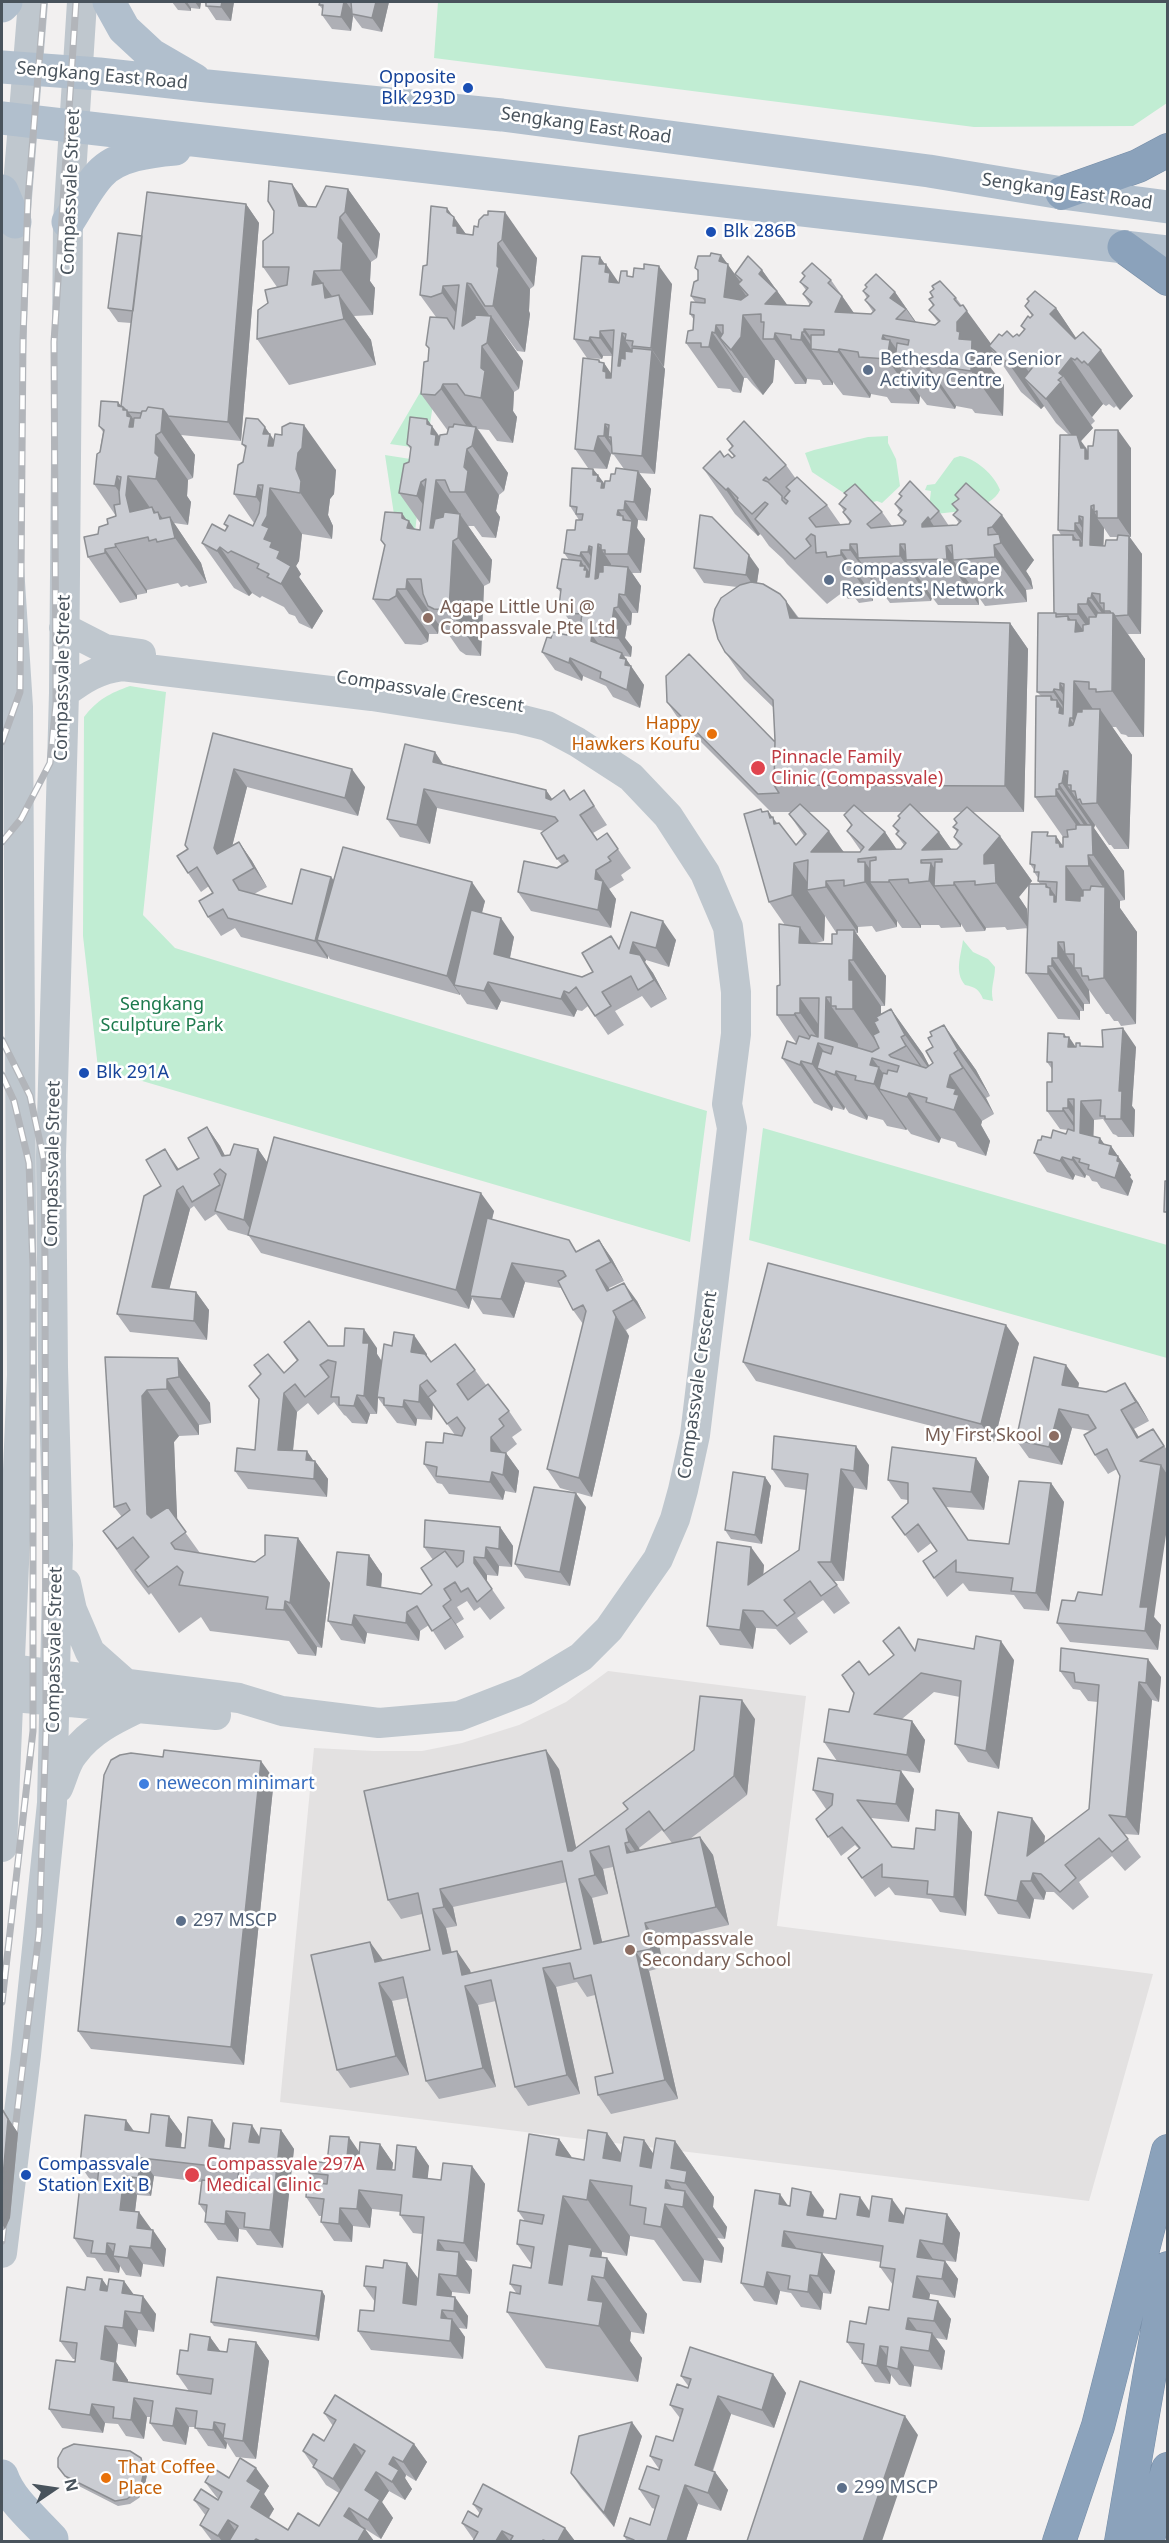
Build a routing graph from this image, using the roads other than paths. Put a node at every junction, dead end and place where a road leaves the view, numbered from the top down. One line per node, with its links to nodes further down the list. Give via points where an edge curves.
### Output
1 (6, 2): 5 (main road)
2 (33, 2): 6 (street, Compassvale Street)
3 (82, 2): 7 (street, Compassvale Street)
4 (109, 2): 8 (main road, via 124,29 152,55)
5 (2, 6)
6 (15, 68): 7 (main road, Sengkang East Road); 9 (street, Compassvale Street)
7 (77, 72): 8 (main road, Sengkang East Road); 10 (street, Compassvale Street)
8 (207, 86): 14 (main road, Sengkang East Road, via 502,115 928,171)
9 (12, 120): 10 (main road); 16 (street, Compassvale Street)
10 (74, 127): 11 (main road); 17 (street, Compassvale Street)
11 (222, 144): 17 (main road, via 140,154 115,164 100,173); 18 (main road)
12 (1167, 150): 14 (highway, via 1138,166)
13 (2, 191): 16 (main road)
14 (1062, 193): 15 (main road, Sengkang East Road)
15 (1167, 207)
16 (15, 222): 25 (street, Compassvale Street, via 8,551 18,707 22,1375)
17 (68, 222): 21 (street, Compassvale Street)
18 (1124, 247): 19 (main road); 20 (highway)
19 (1167, 252)
20 (1167, 279)
21 (64, 628): 22 (street, Compassvale Street); 23 (street, Compassvale Crescent, via 105,649 481,696 526,706 580,727 640,764 688,815 716,860 741,919 751,964 754,1006 743,1106)
22 (64, 693): 23 (street, Compassvale Crescent, via 104,668 122,666 361,694 547,726 612,764 631,777 668,816 705,873 728,927 736,992 736,1034 727,1104); 24 (street, Compassvale Street, via 51,1155)
23 (732, 1128): 28 (street, Compassvale Crescent, via 690,1462 675,1519 657,1559 609,1629 581,1657 526,1690 459,1716 379,1723 282,1711 235,1717)
24 (58, 1545): 27 (street, Compassvale Street); 28 (street, via 72,1610 90,1652)
25 (8, 1578): 26 (street, Compassvale Street)
26 (6, 1682): 27 (street, Compassvale Crescent); 29 (street, Compassvale Street)
27 (55, 1687): 28 (street, Compassvale Crescent); 30 (street, Compassvale Street)
28 (132, 1695): 30 (street, via 72,1754)
29 (3, 1802): 31 (street, Compassvale Street)
30 (52, 1803): 33 (street, Compassvale Street)
31 (2, 1847)
32 (1167, 2151): 39 (highway, via 1098,2426)
33 (2, 2253)
34 (1167, 2268): 40 (highway)
35 (1167, 2469): 41 (highway)
36 (2, 2476): 38 (main road, via 22,2507)
37 (2, 2520): 38 (main road)
38 (54, 2540)
39 (1059, 2541)
40 (1121, 2541)
41 (1147, 2541)

